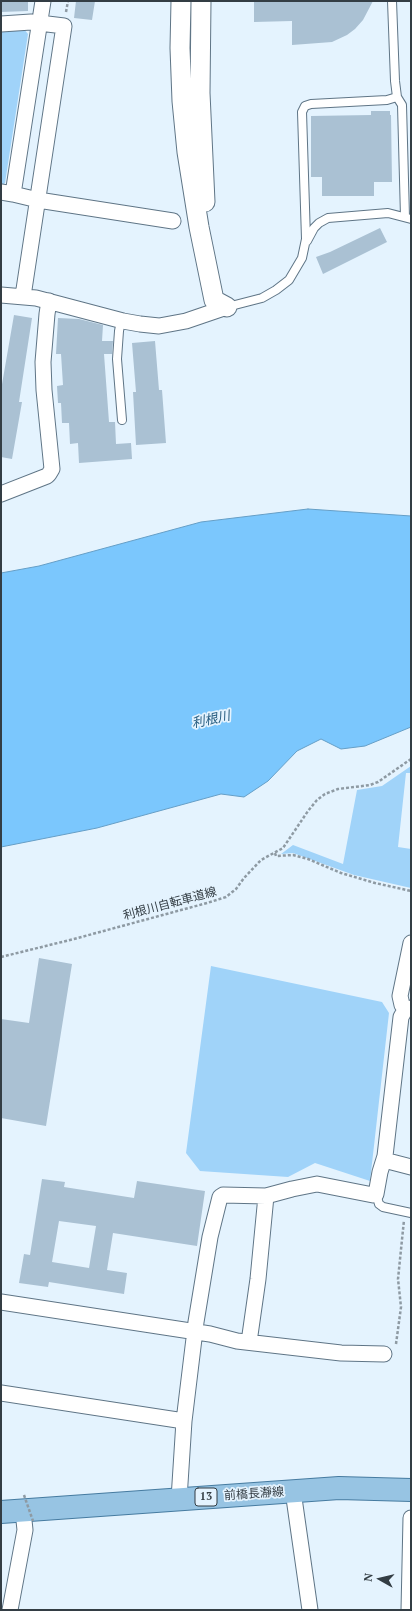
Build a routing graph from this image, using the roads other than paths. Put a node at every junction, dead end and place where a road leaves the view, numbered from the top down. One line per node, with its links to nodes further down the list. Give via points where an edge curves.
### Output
1 (43, 1): 5 (street)
2 (181, 1): 17 (street, via 182,101 188,160 214,300)
3 (200, 1): 17 (street, via 200,100 206,215)
4 (392, 1): 7 (lane, via 394,81)
5 (40, 23): 6 (street); 9 (street); 10 (street, via 64,26)
6 (1, 24)
7 (397, 97): 8 (lane, via 402,105); 13 (lane, via 387,100 305,106 302,112)
8 (407, 143): 11 (lane)
9 (7, 193): 10 (street)
10 (38, 200): 12 (street); 15 (street)
11 (408, 218): 13 (lane, via 388,213 328,218 309,234)
12 (173, 221)
13 (305, 247): 17 (lane, via 302,258 289,280 262,298)
14 (1, 295): 15 (street)
15 (23, 296): 16 (street)
16 (50, 301): 18 (street); 20 (street, via 43,362 52,469 47,476)
17 (227, 307): 18 (street, via 186,321 165,325)
18 (121, 321): 19 (lane, via 117,359)
19 (122, 420)
20 (1, 494)
21 (411, 943): 22 (street, via 400,996 401,1002)
22 (408, 1009): 23 (street, via 401,1017)
23 (384, 1160): 24 (street); 25 (street)
24 (411, 1167)
25 (376, 1194): 26 (street, via 317,1184); 27 (lane, via 379,1204 383,1207)
26 (266, 1196): 29 (street, via 220,1197 210,1237); 30 (street)
27 (408, 1212)
28 (1, 1302): 29 (street)
29 (196, 1332): 30 (street); 33 (street)
30 (250, 1342): 31 (street, via 341,1353)
31 (384, 1354)
32 (1, 1392): 33 (street)
33 (184, 1421): 36 (street)
34 (411, 1490): 35 (main road, 前橋長瀞線 / 13, via 339,1488)
35 (293, 1491): 36 (main road, 前橋長瀞線 / 13); 41 (street)
36 (180, 1499): 37 (main road, 前橋長瀞線 / 13)
37 (26, 1509): 38 (main road, 前橋長瀞線 / 13); 40 (street, via 25,1530)
38 (1, 1512)
39 (411, 1518): 42 (street)
40 (10, 1610)
41 (310, 1610)
42 (409, 1610)

